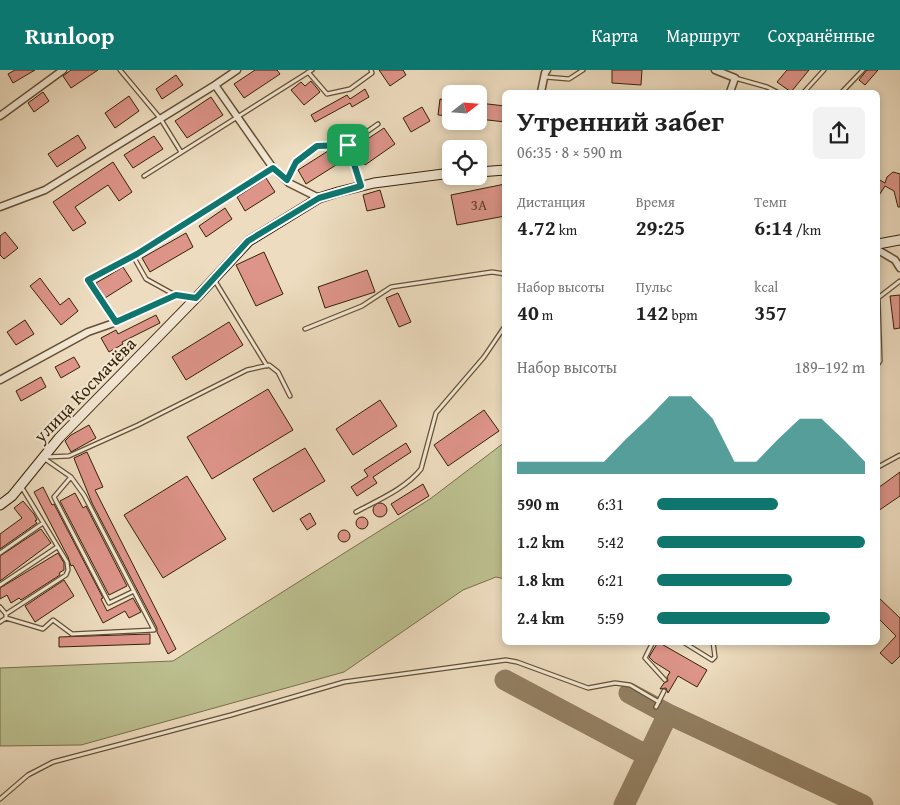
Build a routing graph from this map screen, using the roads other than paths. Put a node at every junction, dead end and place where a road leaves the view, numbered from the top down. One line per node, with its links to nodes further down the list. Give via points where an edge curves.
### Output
1 (63, 70): 19 (street)
2 (120, 70): 21 (lane)
3 (237, 70): 13 (street)
4 (371, 70): 10 (lane, via 372,73 350,89 327,94)
5 (547, 70): 11 (street)
6 (583, 70): 11 (lane, via 569,79)
7 (715, 70): 12 (street)
8 (824, 70): 17 (lane)
9 (862, 70): 18 (lane)
10 (310, 71): 20 (lane)
11 (544, 77): 14 (street)
12 (735, 78): 15 (street); 16 (lane)
13 (216, 85): 20 (street); 21 (street)
14 (541, 90)
15 (731, 90)
16 (773, 90)
17 (807, 90)
18 (844, 90)
19 (0, 116)
20 (237, 116): 24 (lane); 25 (street)
21 (160, 118): 24 (lane); 33 (street, via 45,190)
22 (378, 124): 23 (lane)
23 (348, 145): 30 (lane, via 317,146 296,162); 31 (lane)
24 (181, 152): 29 (lane)
25 (273, 168): 30 (street); 37 (lane)
26 (502, 170): 27 (main road)
27 (487, 171)
28 (442, 173): 31 (main road, улица Космачёва)
29 (144, 176)
30 (287, 180): 32 (street)
31 (361, 186): 32 (main road, улица Космачёва)
32 (319, 198): 40 (main road, улица Космачёва, via 248,241)
33 (0, 207)
34 (900, 240): 35 (main road)
35 (880, 244)
36 (880, 251): 38 (street, via 895,260)
37 (133, 256): 42 (lane, via 146,279); 45 (lane, via 88,280)
38 (900, 268)
39 (502, 274): 46 (lane, via 492,272 391,287 362,306)
40 (214, 279): 44 (main road, улица Космачёва); 48 (lane)
41 (900, 281): 43 (lane)
42 (176, 295): 44 (street); 45 (street, улица Космачёва)
43 (880, 296)
44 (196, 298): 52 (main road, улица Космачёва)
45 (116, 322): 49 (street, улица Космачёва, via 88,332)
46 (305, 329)
47 (502, 330): 57 (lane, via 484,357 436,412 416,476)
48 (267, 366): 50 (lane, via 278,372); 52 (lane, via 247,370 69,456)
49 (0, 380)
50 (290, 396)
51 (900, 455): 53 (lane)
52 (43, 458): 54 (lane); 55 (main road, улица Космачёва)
53 (880, 466)
54 (71, 477): 62 (lane, via 84,495); 62 (lane, via 54,497 109,603)
55 (20, 486): 56 (main road, улица Космачёва); 58 (lane)
56 (0, 505)
57 (356, 512)
58 (43, 523): 59 (lane); 60 (lane)
59 (57, 547): 61 (lane); 64 (lane, via 66,562 66,575)
60 (0, 553)
61 (0, 584)
62 (134, 590): 64 (lane, via 154,630 72,634 54,620 43,629)
63 (0, 607): 64 (lane)
64 (6, 616): 65 (lane)
65 (0, 622)
66 (652, 645): 69 (lane, via 645,658)
67 (688, 645): 68 (lane, via 712,660 715,657)
68 (714, 645)
69 (665, 680)
70 (664, 691): 71 (lane)
71 (659, 702): 72 (lane); 73 (lane, via 623,683 588,688 506,660 344,682 53,762 28,775)
72 (656, 707)
73 (0, 799)

